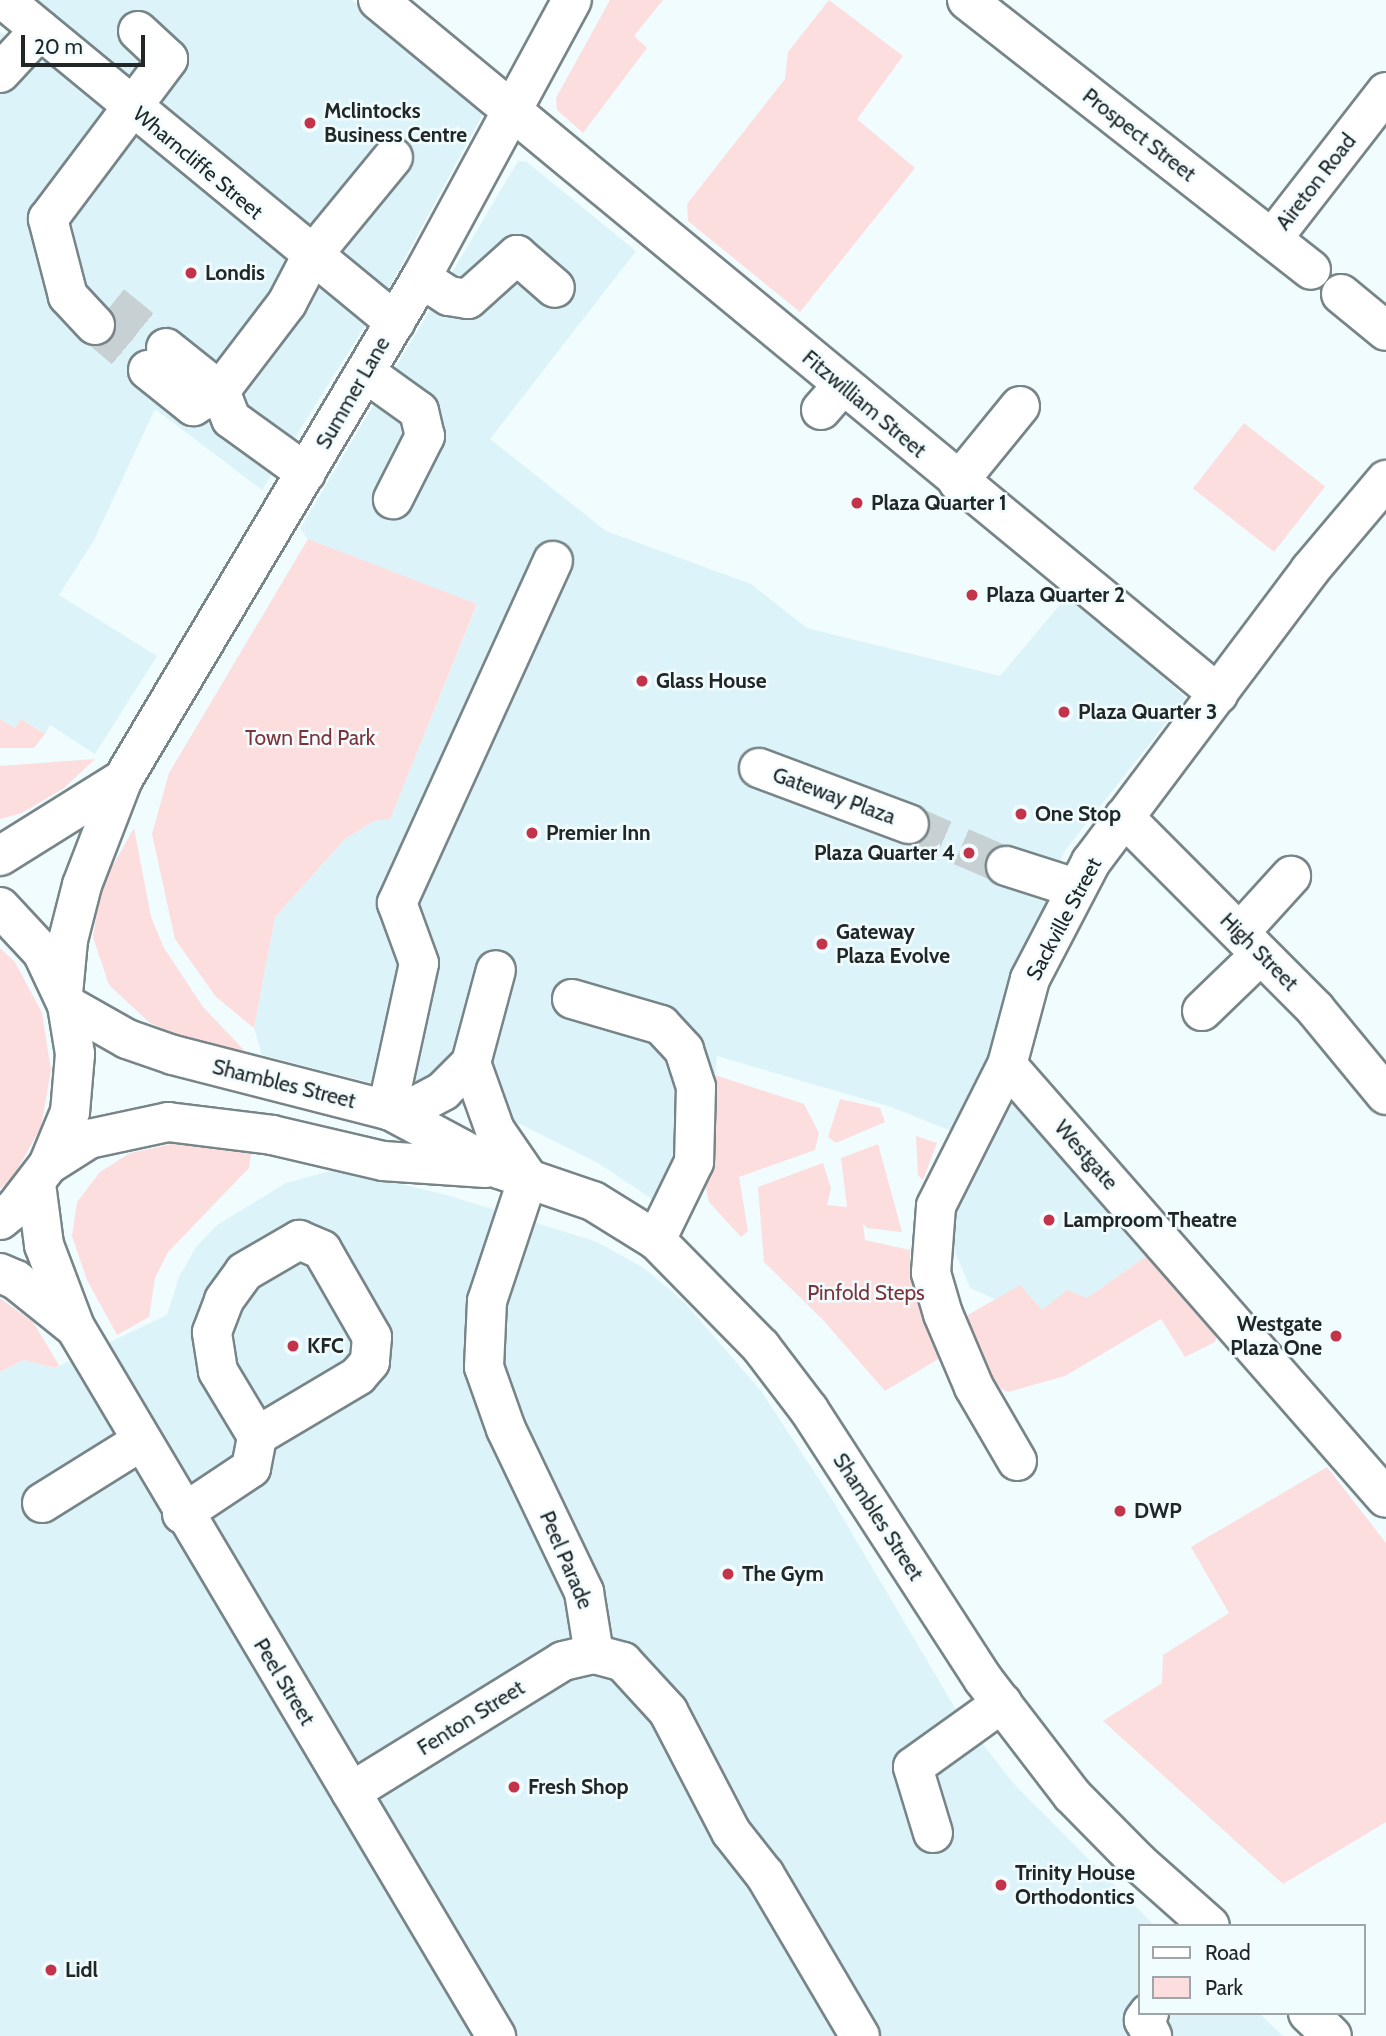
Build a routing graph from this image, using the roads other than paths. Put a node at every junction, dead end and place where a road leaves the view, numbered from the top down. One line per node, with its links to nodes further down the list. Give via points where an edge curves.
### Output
1 (4, 0): 5 (main road, Wharncliffe Street)
2 (378, 0): 10 (main road, Fitzwilliam Street)
3 (572, 0): 10 (main road, Summer Lane)
4 (967, 0): 12 (main road, Prospect Street)
5 (40, 30): 7 (main road); 9 (main road, Wharncliffe Street)
6 (138, 31): 9 (main road, via 168,58)
7 (0, 73)
8 (1386, 92): 12 (main road, Aireton Road)
9 (132, 108): 13 (main road, Wharncliffe Street); 18 (main road, via 48,219 54,244)
10 (513, 111): 15 (main road, Summer Lane); 26 (main road, Fitzwilliam Street, via 832,398)
11 (393, 157): 13 (main road)
12 (1272, 239): 14 (main road, Prospect Street)
13 (311, 257): 19 (main road, Wharncliffe Street); 23 (main road, via 287,303)
14 (1311, 270)
15 (421, 278): 16 (main road, via 449,296 468,299 517,255); 19 (main road, Summer Lane)
16 (555, 288)
17 (1341, 294): 20 (main road)
18 (104, 315)
19 (395, 322): 22 (main road, Summer Lane)
20 (1386, 331)
21 (157, 359): 23 (main road)
22 (366, 373): 25 (main road, Summer Lane); 28 (main road, via 419,411 425,436)
23 (220, 391): 25 (main road, via 231,419)
24 (1020, 405): 26 (main road)
25 (306, 473): 32 (main road, Summer Lane)
26 (958, 482): 30 (main road, Fitzwilliam Street)
27 (1383, 489): 30 (main road, Sackville Street, via 1310,570)
28 (393, 499)
29 (553, 561): 48 (main road, via 397,903 419,963)
30 (1218, 694): 33 (main road, Sackville Street)
31 (759, 768): 34 (main road, Gateway Plaza)
32 (123, 779): 35 (main road, Summer Lane); 43 (main road, Summer Lane, via 82,885 68,940)
33 (1124, 817): 38 (main road, Sackville Street); 40 (main road, High Street)
34 (909, 824)
35 (0, 856)
36 (1006, 866): 38 (main road)
37 (1291, 876): 40 (main road)
38 (1075, 888): 46 (main road, Sackville Street, via 1030,979)
39 (0, 906): 43 (main road, via 42,952)
40 (1250, 943): 44 (main road); 47 (main road, High Street, via 1316,1010)
41 (496, 970): 45 (main road)
42 (572, 999): 52 (main road, via 661,1025 684,1050 695,1087 694,1162)
43 (65, 1000): 48 (main road, Shambles Street, via 127,1039 173,1055); 50 (main road, via 75,1054 70,1112)
44 (1202, 1011)
45 (471, 1063): 48 (main road, via 443,1091 417,1104); 49 (main road)
46 (1007, 1065): 57 (main road, Sackville Street, via 936,1206 931,1273 974,1387); 58 (main road, Westgate)
47 (1386, 1095)
48 (389, 1110): 49 (main road, Shambles Street)
49 (513, 1173): 50 (main road, Shambles Street, via 383,1161 262,1133 168,1122 89,1139); 52 (main road, Shambles Street, via 593,1201); 61 (main road, Peel Parade, via 486,1301 484,1367 506,1429 584,1592)
50 (42, 1175): 51 (main road); 54 (main road, Peel Street, via 44,1245)
51 (0, 1220)
52 (656, 1240): 62 (main road, Shambles Street, via 761,1347 809,1410)
53 (0, 1273): 54 (main road, Peel Street, via 16,1280)
54 (75, 1327): 56 (main road, Peel Street)
55 (257, 1436): 55 (main road, via 218,1371 212,1332 224,1300 244,1272 299,1240 322,1250 372,1337 370,1362 358,1376); 60 (main road, via 251,1468)
56 (140, 1443): 59 (main road); 60 (main road, Peel Street)
57 (1017, 1461)
58 (1386, 1498)
59 (43, 1503)
60 (182, 1514): 63 (main road, Peel Street)
61 (594, 1654): 63 (main road, Fenton Street, via 563,1661); 69 (main road, via 623,1662 676,1706 697,1742 731,1832 765,1875)
62 (1002, 1703): 64 (main road, via 913,1767); 65 (main road, Shambles Street, via 1072,1795 1138,1863)
63 (351, 1792): 68 (main road, Peel Street)
64 (933, 1833)
65 (1208, 1924)
66 (1148, 2015): 70 (main road, via 1144,2020)
67 (1310, 2015): 71 (main road)
68 (496, 2036)
69 (860, 2036)
70 (1152, 2036)
71 (1332, 2036)

